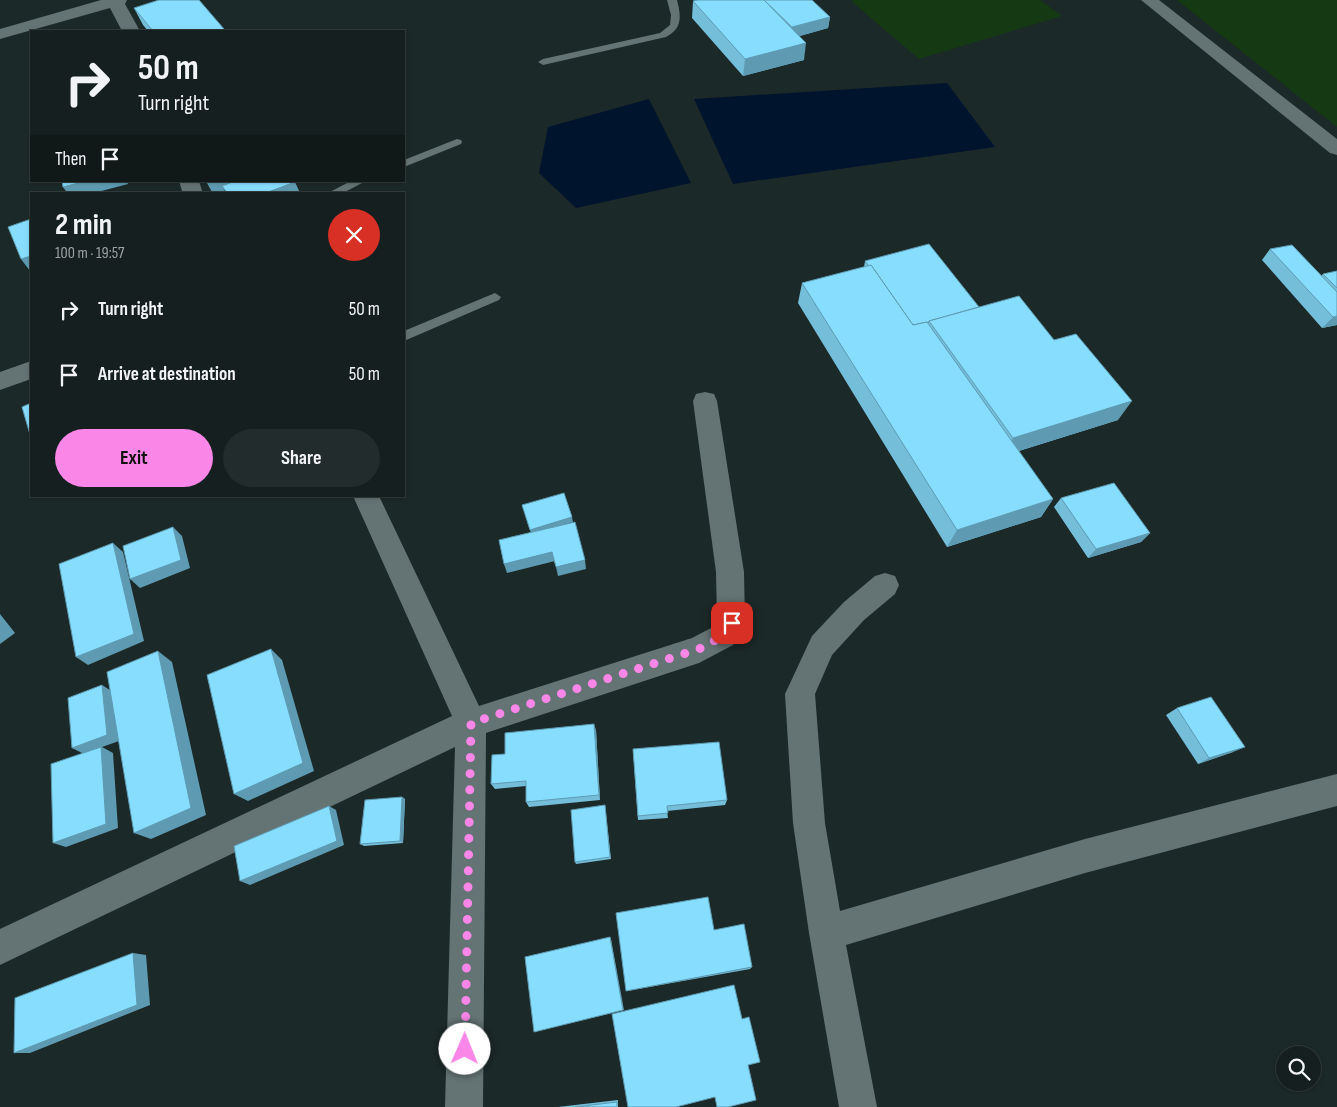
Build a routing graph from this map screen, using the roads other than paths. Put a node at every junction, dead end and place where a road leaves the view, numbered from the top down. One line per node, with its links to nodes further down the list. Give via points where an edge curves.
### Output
1 (117, 0): 4 (street); 5 (street)
2 (672, 0): 7 (lane, via 677,18 669,32 655,38)
3 (1149, 0): 9 (street)
4 (94, 3): 6 (street)
5 (131, 30)
6 (0, 34)
7 (543, 62)
8 (457, 142): 10 (lane)
9 (1337, 149)
10 (405, 164)
11 (359, 182): 12 (lane)
12 (336, 192)
13 (495, 297): 14 (lane)
14 (405, 336)
15 (30, 370): 16 (street)
16 (0, 381)
17 (705, 401): 20 (street, via 730,572 732,623 723,636 699,649)
18 (366, 497): 20 (street)
19 (885, 585): 22 (street, via 854,611 822,646 800,694 809,823)
20 (471, 723): 23 (street); 24 (street)
21 (1337, 790): 22 (street, via 1085,856)
22 (826, 933): 25 (street)
23 (0, 947)
24 (464, 1107)
25 (858, 1107)

